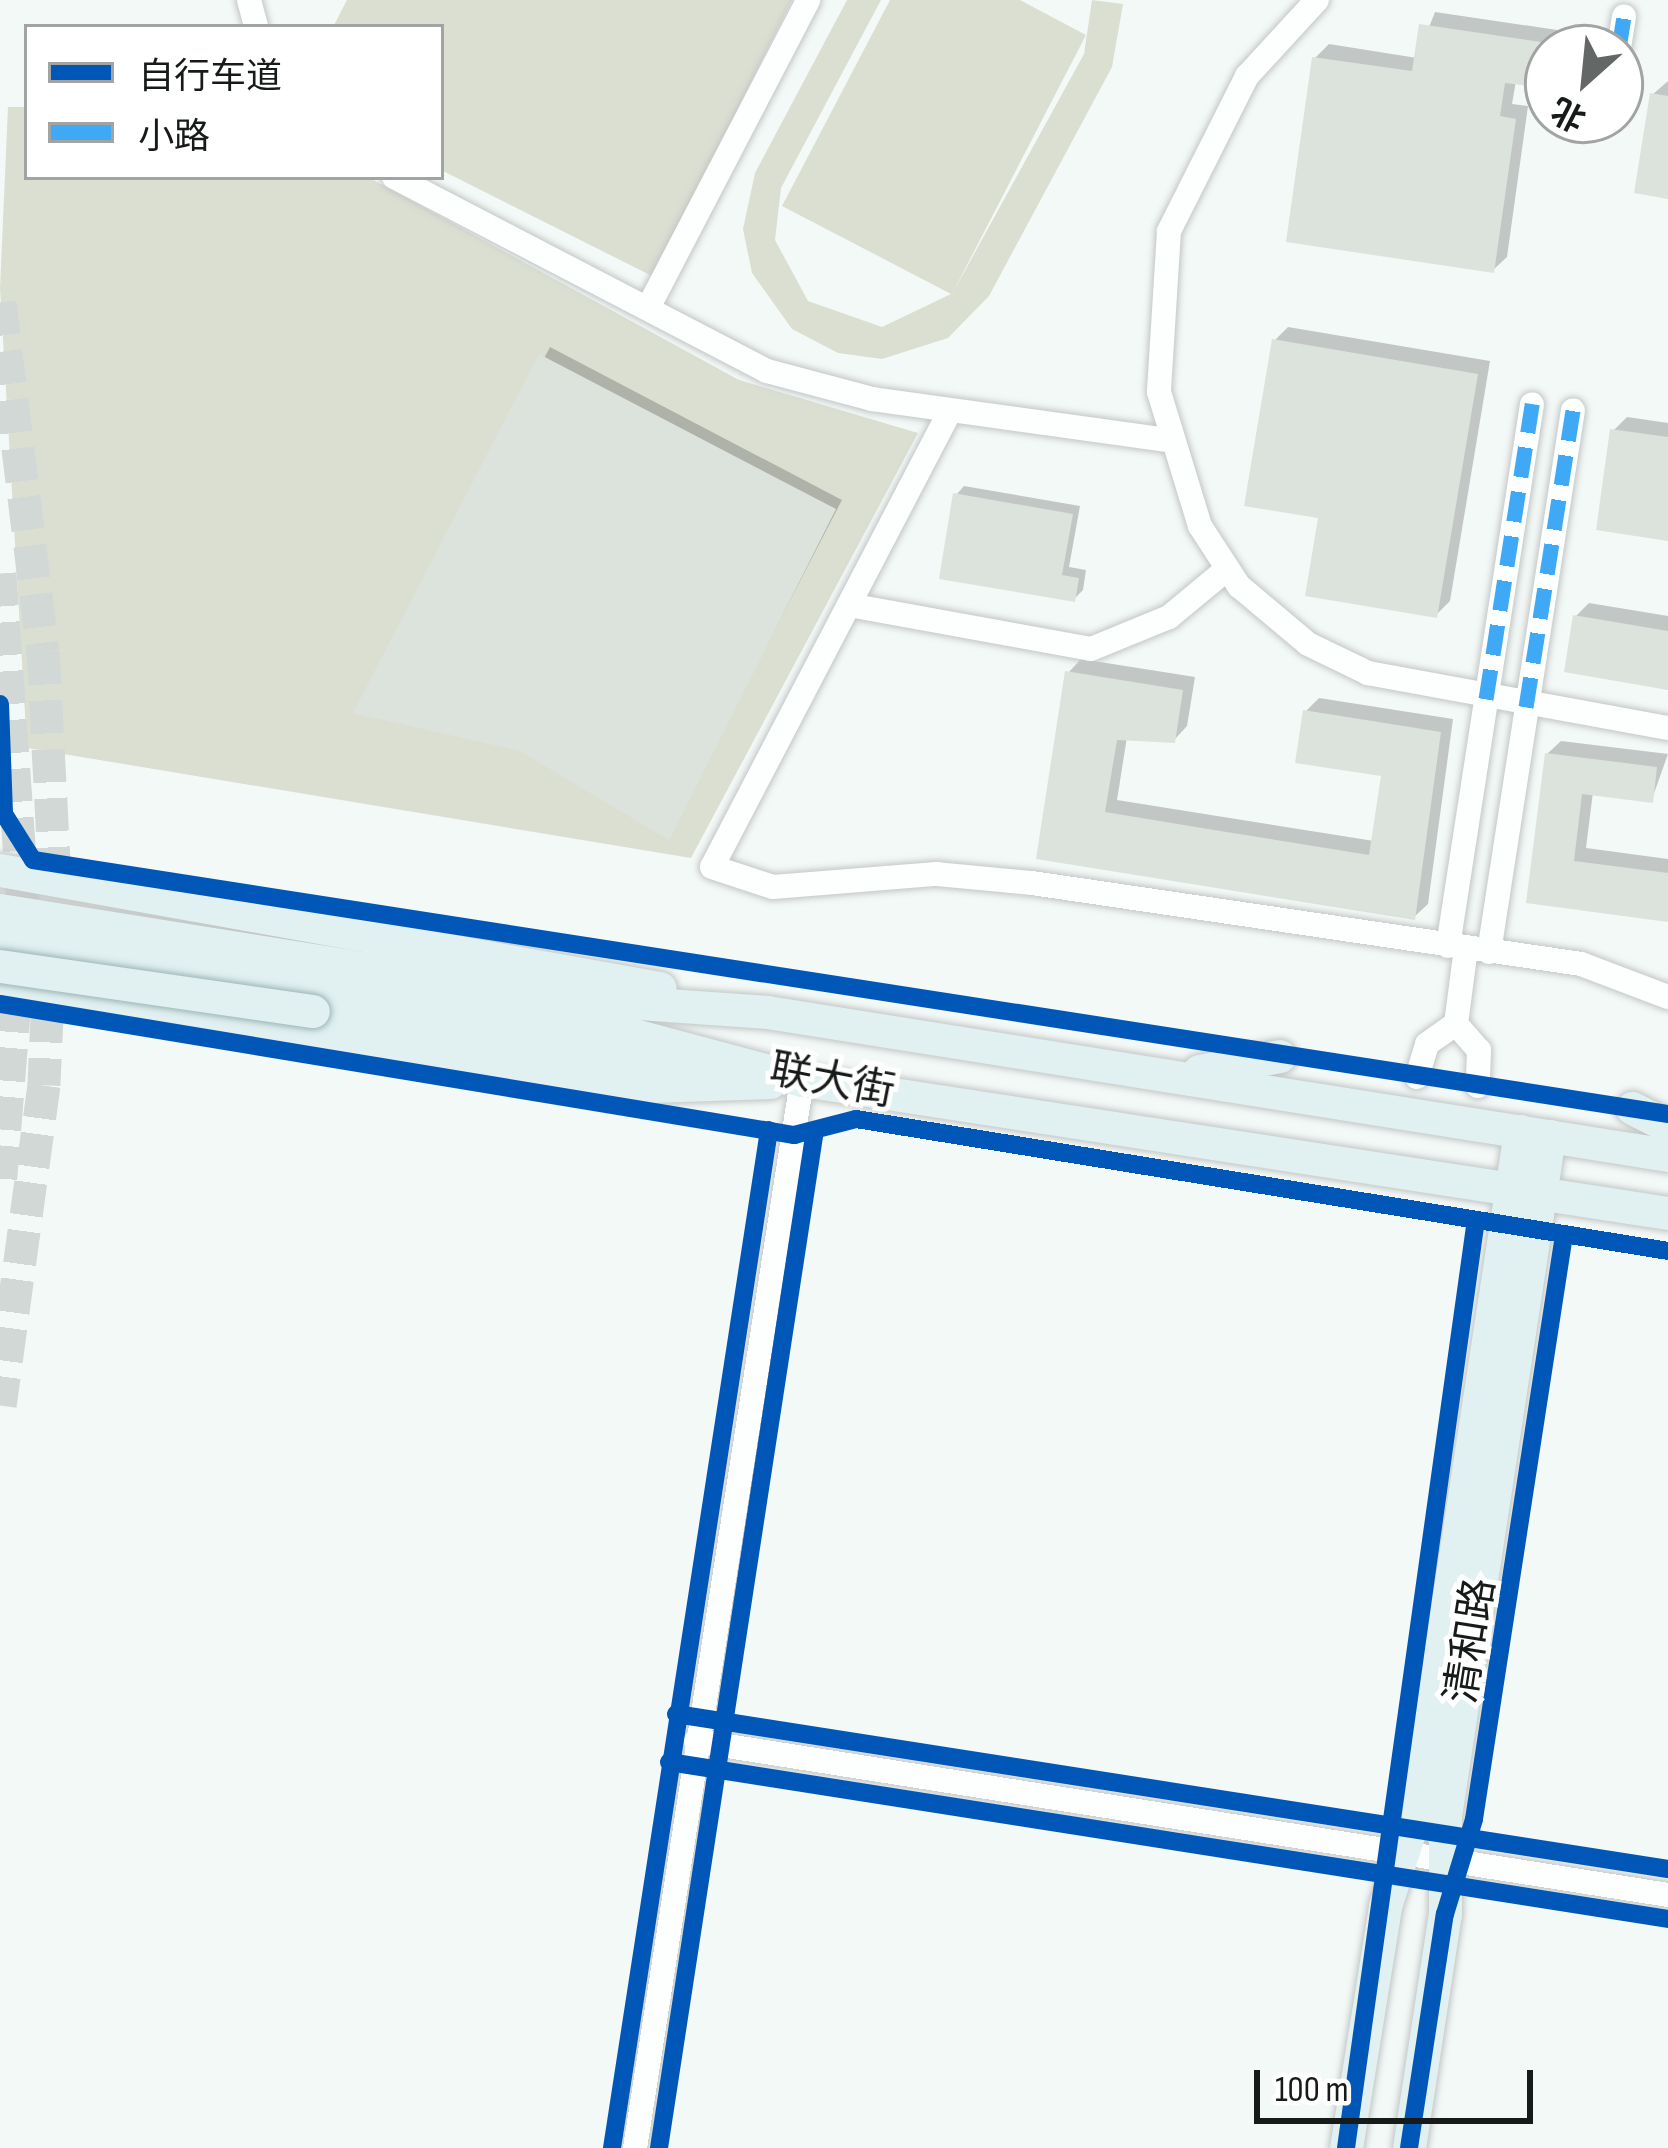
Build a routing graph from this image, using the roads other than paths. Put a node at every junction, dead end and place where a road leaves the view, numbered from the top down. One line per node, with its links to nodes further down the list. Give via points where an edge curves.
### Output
1 (808, 0): 6 (street)
2 (1317, 0): 10 (street, via 1247,76 1169,231 1159,349)
3 (1624, 16): 4 (street)
4 (1623, 24)
5 (400, 180): 6 (street)
6 (648, 308): 9 (street, via 767,371)
7 (1532, 404): 13 (street)
8 (1573, 410): 14 (street)
9 (950, 411): 10 (street); 12 (street)
10 (1168, 440): 11 (street)
11 (1228, 569): 12 (street, via 1168,617 1091,649); 13 (street, via 1308,644 1368,673)
12 (849, 604): 19 (street, via 712,867 773,887 936,874 1032,883)
13 (1486, 699): 14 (street); 19 (street)
14 (1526, 707): 15 (street); 19 (street)
15 (1668, 728)
16 (0, 870): 23 (main road)
17 (0, 910): 23 (main road, 联大街, via 538,996)
18 (0, 934): 28 (main road, 联大街, via 634,1035)
19 (1468, 948): 22 (street, via 1581,964); 24 (street)
20 (0, 966): 28 (main road, bridge)
21 (0, 982): 28 (main road, via 623,1087)
22 (1668, 997)
23 (767, 1012): 26 (main road, 联大街)
24 (1456, 1024): 27 (street, via 1427,1044); 29 (street, via 1479,1051)
25 (1280, 1056): 26 (main road)
26 (1170, 1076): 32 (main road, 联大街)
27 (1417, 1077)
28 (802, 1080): 34 (main road, 联大街); 36 (street)
29 (1478, 1086)
30 (1632, 1108): 31 (main road)
31 (1668, 1126)
32 (1535, 1134): 33 (main road, 联大街); 34 (main road, 清和路)
33 (1668, 1154)
34 (1527, 1190): 35 (main road, 联大街); 37 (main road, 清和路); 38 (main road, 清和路)
35 (1668, 1213)
36 (696, 1741): 37 (street); 40 (street)
37 (1402, 1852): 38 (street); 41 (main road, 清和路)
38 (1444, 1859): 39 (street); 42 (main road, 清和路)
39 (1668, 1894)
40 (635, 2148)
41 (1346, 2148)
42 (1409, 2148)

